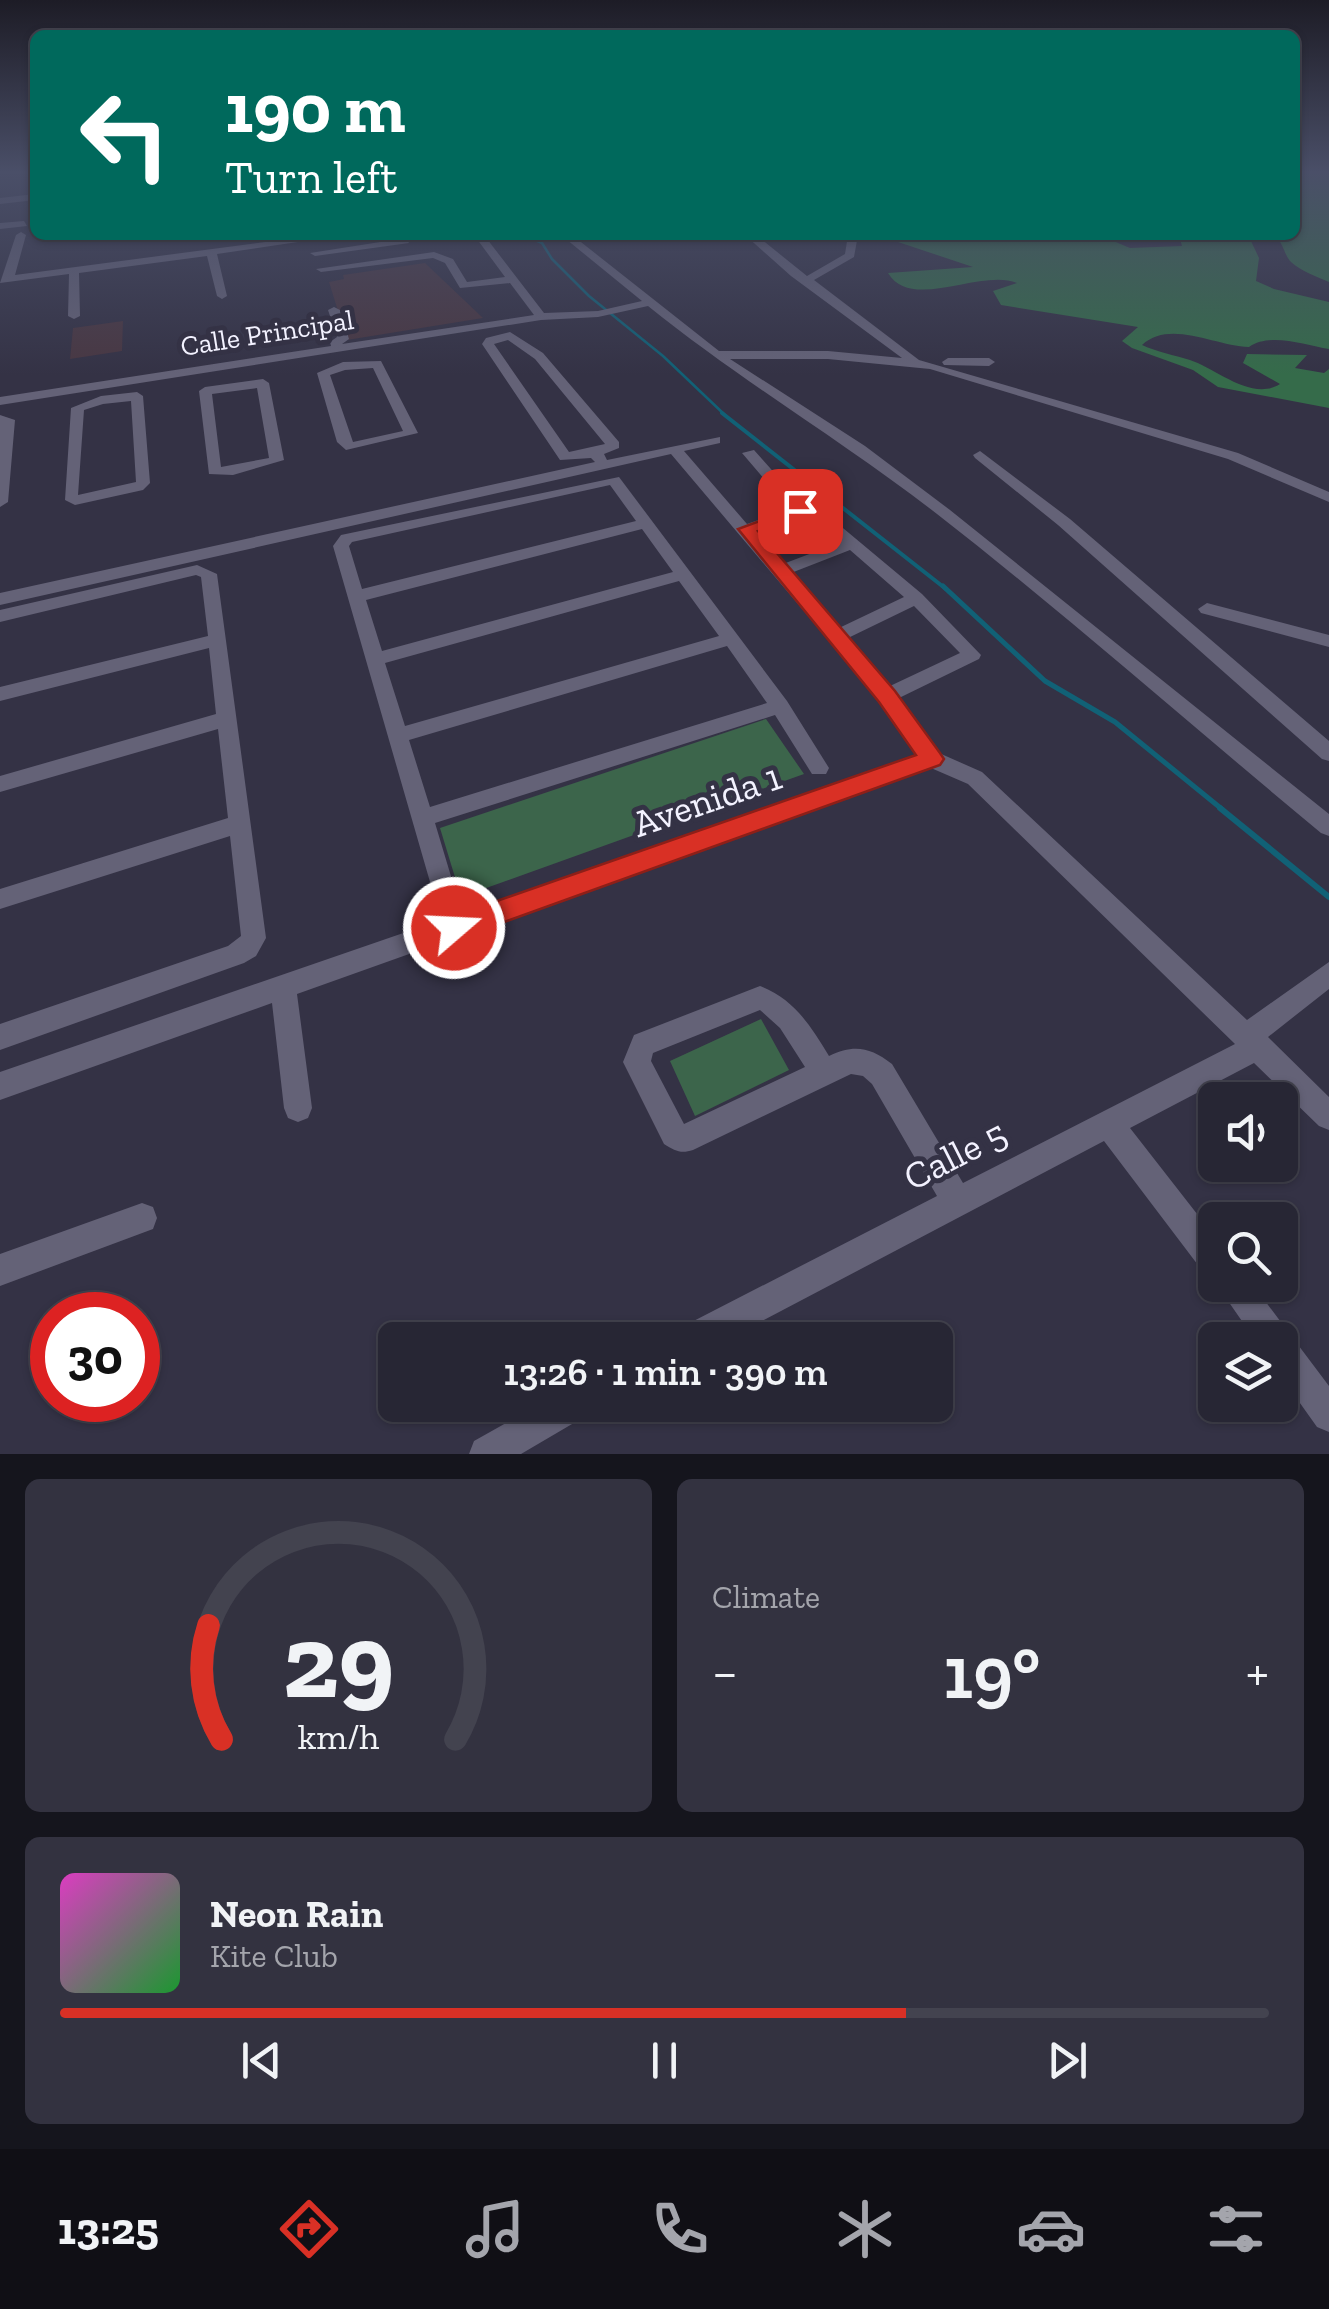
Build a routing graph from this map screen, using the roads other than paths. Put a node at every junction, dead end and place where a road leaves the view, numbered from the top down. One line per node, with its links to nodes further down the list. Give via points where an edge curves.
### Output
1 (18, 240): 16 (street)
2 (201, 240): 12 (street)
3 (289, 240): 12 (street)
4 (309, 240): 13 (street)
5 (390, 240): 13 (street)
6 (407, 240): 11 (street)
7 (483, 240): 15 (street)
8 (572, 240): 19 (street)
9 (756, 240): 17 (street)
10 (852, 240): 17 (street, via 850,255)
11 (438, 252): 13 (street, via 323,273); 15 (street, via 464,286)
12 (205, 253): 14 (street); 18 (street)
13 (315, 253)
14 (74, 271): 16 (street); 21 (street)
15 (514, 279): 22 (street)
16 (4, 280)
17 (808, 280): 26 (street)
18 (222, 296)
19 (648, 303): 22 (street, Calle Principal); 27 (street)
20 (334, 310): 24 (street, via 343,339)
21 (74, 316)
22 (541, 316): 23 (street, Calle Principal)
23 (492, 331): 25 (street, Calle Principal); 43 (street, via 488,344 565,457); 43 (street, via 539,356 580,402 614,445)
24 (336, 345): 25 (street, Calle Principal); 31 (street, Calle Principal); 32 (street); 37 (street)
25 (352, 345): 32 (street)
26 (893, 346): 28 (street); 29 (street)
27 (716, 356): 28 (street); 73 (street, via 945,512)
28 (882, 358): 29 (street)
29 (915, 362): 33 (street)
30 (988, 362): 33 (street)
31 (230, 364): 34 (street); 35 (street, Calle Principal)
32 (350, 364): 32 (street, via 323,373 346,446 408,436 377,364)
33 (931, 365): 44 (street, via 1233,456)
34 (233, 385): 34 (street, via 206,391 218,473 277,460 263,383)
35 (117, 390): 36 (street, Calle Principal); 36 (street, via 136,396 144,482 75,500 70,497 78,408)
36 (100, 393): 37 (street)
37 (0, 399)
38 (0, 419): 45 (street, via 8,420)
39 (714, 440): 40 (street)
40 (674, 449): 43 (street); 48 (street)
41 (749, 453): 46 (street)
42 (980, 455): 67 (street)
43 (600, 459): 54 (street)
44 (1329, 496)
45 (0, 502)
46 (800, 511): 48 (street); 49 (street, via 814,511)
47 (648, 523): 51 (street); 52 (street); 52 (street, via 620,484 608,480 347,538 341,546)
48 (747, 529): 50 (street)
49 (852, 544): 50 (street); 53 (street)
50 (782, 570): 57 (street)
51 (684, 574): 58 (street); 61 (street)
52 (358, 596): 61 (street)
53 (916, 598): 57 (street); 63 (street, via 972,654)
54 (0, 599)
55 (1207, 609): 60 (street)
56 (0, 616): 59 (street, via 206,571)
57 (837, 636): 63 (street)
58 (731, 638): 64 (street); 66 (street)
59 (217, 640): 62 (street); 65 (street)
60 (1329, 641)
61 (377, 659): 66 (street)
62 (0, 694)
63 (887, 696): 68 (street)
64 (780, 706): 69 (street); 71 (street)
65 (226, 719): 70 (street); 72 (street)
66 (399, 735): 71 (street)
67 (1329, 752)
68 (932, 759): 75 (street, Avenida 1); 79 (street, via 975,778)
69 (820, 768)
70 (0, 784)
71 (423, 818): 75 (street)
72 (242, 823): 74 (street); 78 (street, via 254,925 247,948)
73 (1329, 826)
74 (0, 899)
75 (454, 928): 77 (street, Avenida 1)
76 (1329, 974): 79 (street, Calle 5)
77 (282, 988): 81 (street, Avenida 1); 82 (street)
78 (0, 1037)
79 (1252, 1041): 83 (street); 84 (street, Calle 5)
80 (824, 1072): 80 (street, via 682,1139 637,1062 643,1044 760,998 783,1011); 85 (street, via 850,1060 882,1074)
81 (0, 1086)
82 (298, 1108)
83 (1329, 1116)
84 (1110, 1125): 85 (street, Calle 5); 87 (street)
85 (957, 1202): 90 (street, Calle 5)
86 (142, 1218): 88 (street)
87 (1198, 1240)
88 (0, 1270)
89 (1246, 1302): 91 (street)
90 (727, 1322)
91 (1261, 1322)
92 (1298, 1372): 93 (street)
93 (1329, 1416)
94 (543, 1422): 95 (street)
95 (487, 1454)

